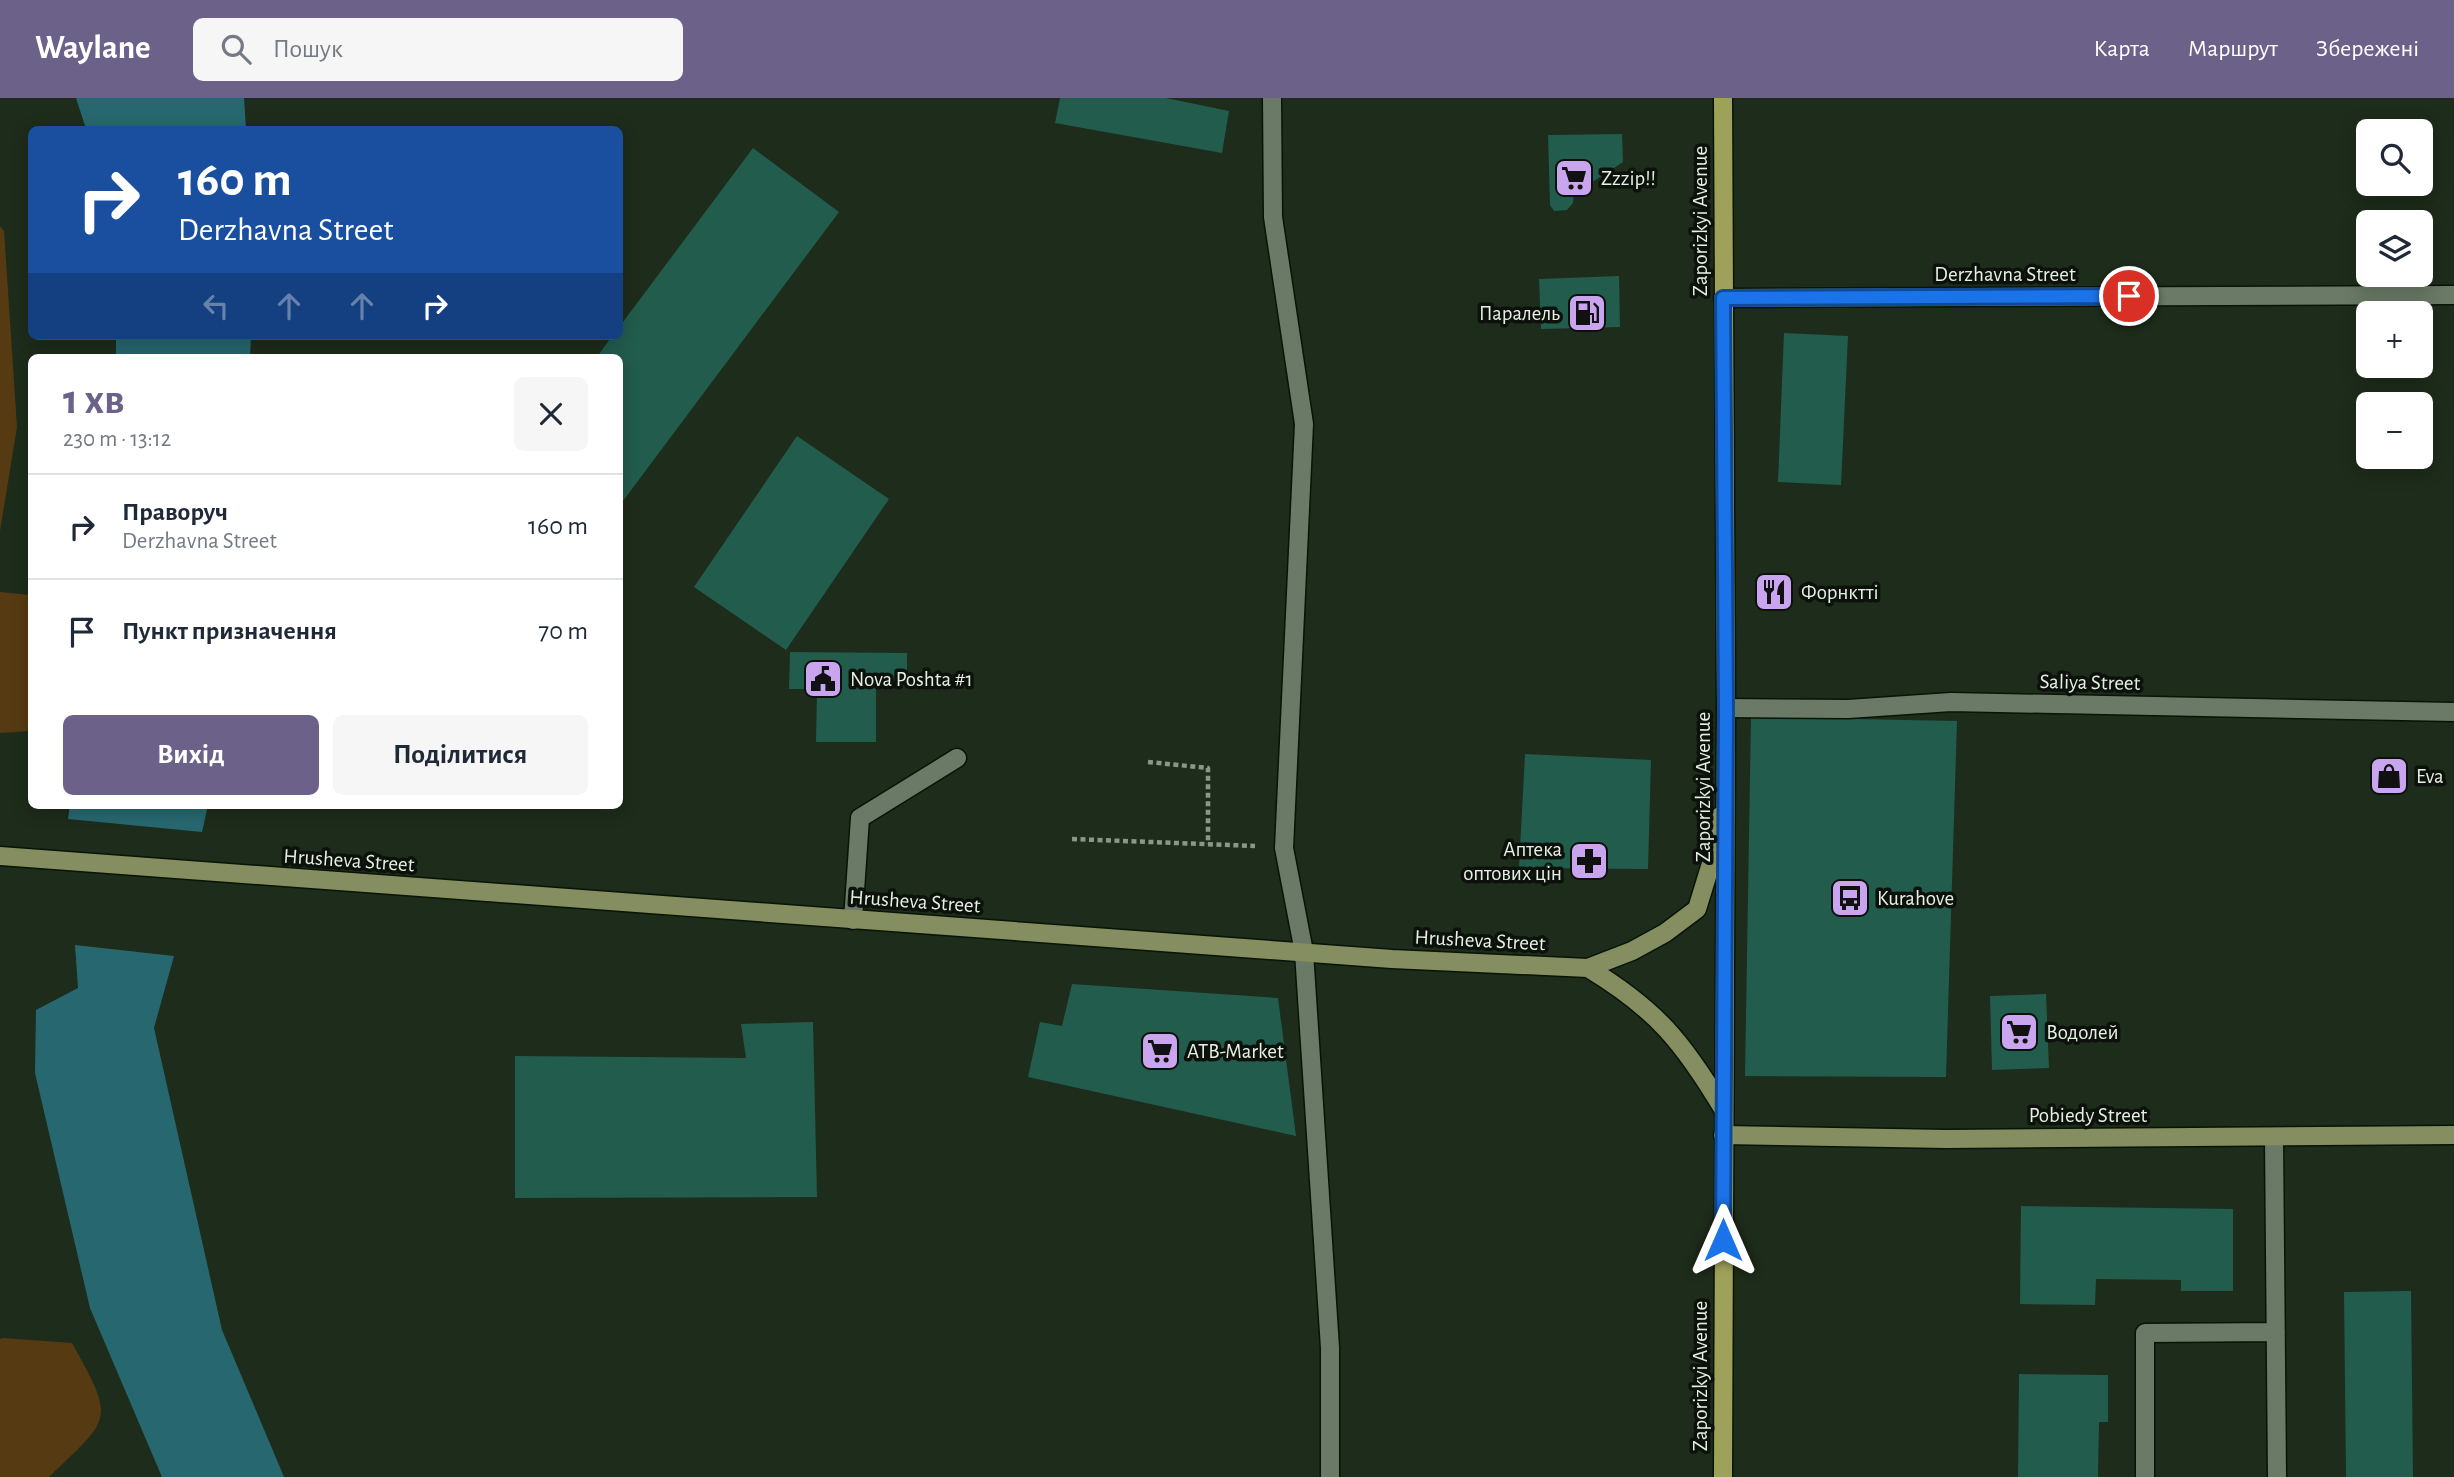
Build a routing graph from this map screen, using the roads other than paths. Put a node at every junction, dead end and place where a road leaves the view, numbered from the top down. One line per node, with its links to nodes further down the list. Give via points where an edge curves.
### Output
1 (1272, 98): 11 (street, via 1273,217 1304,424 1284,848)
2 (1723, 98): 4 (main road, Zaporizkyi Avenue)
3 (2454, 295): 4 (street, Derzhavna Street)
4 (1723, 298): 5 (main road, Zaporizkyi Avenue)
5 (1726, 708): 6 (street, Saliya Street, via 1848,709 1951,702); 8 (main road, Zaporizkyi Avenue)
6 (2454, 712)
7 (957, 758): 10 (street, via 860,818)
8 (1725, 788): 12 (main road, via 1698,909 1632,951); 13 (main road, Zaporizkyi Avenue)
9 (0, 856): 10 (main road, Hrusheva Street)
10 (853, 920): 11 (main road, Hrusheva Street)
11 (1304, 952): 12 (main road, Hrusheva Street); 18 (street, via 1330,1348)
12 (1588, 968): 13 (main road, via 1630,994 1667,1027)
13 (1723, 1109): 14 (main road, Zaporizkyi Avenue)
14 (1723, 1135): 16 (main road, Pobiedy Street); 19 (main road, Zaporizkyi Avenue)
15 (2454, 1135): 16 (main road, Pobiedy Street)
16 (2274, 1138): 17 (street)
17 (2276, 1332): 20 (street, via 2146,1333); 21 (street)
18 (1330, 1477)
19 (1723, 1477)
20 (2145, 1477)
21 (2277, 1477)

